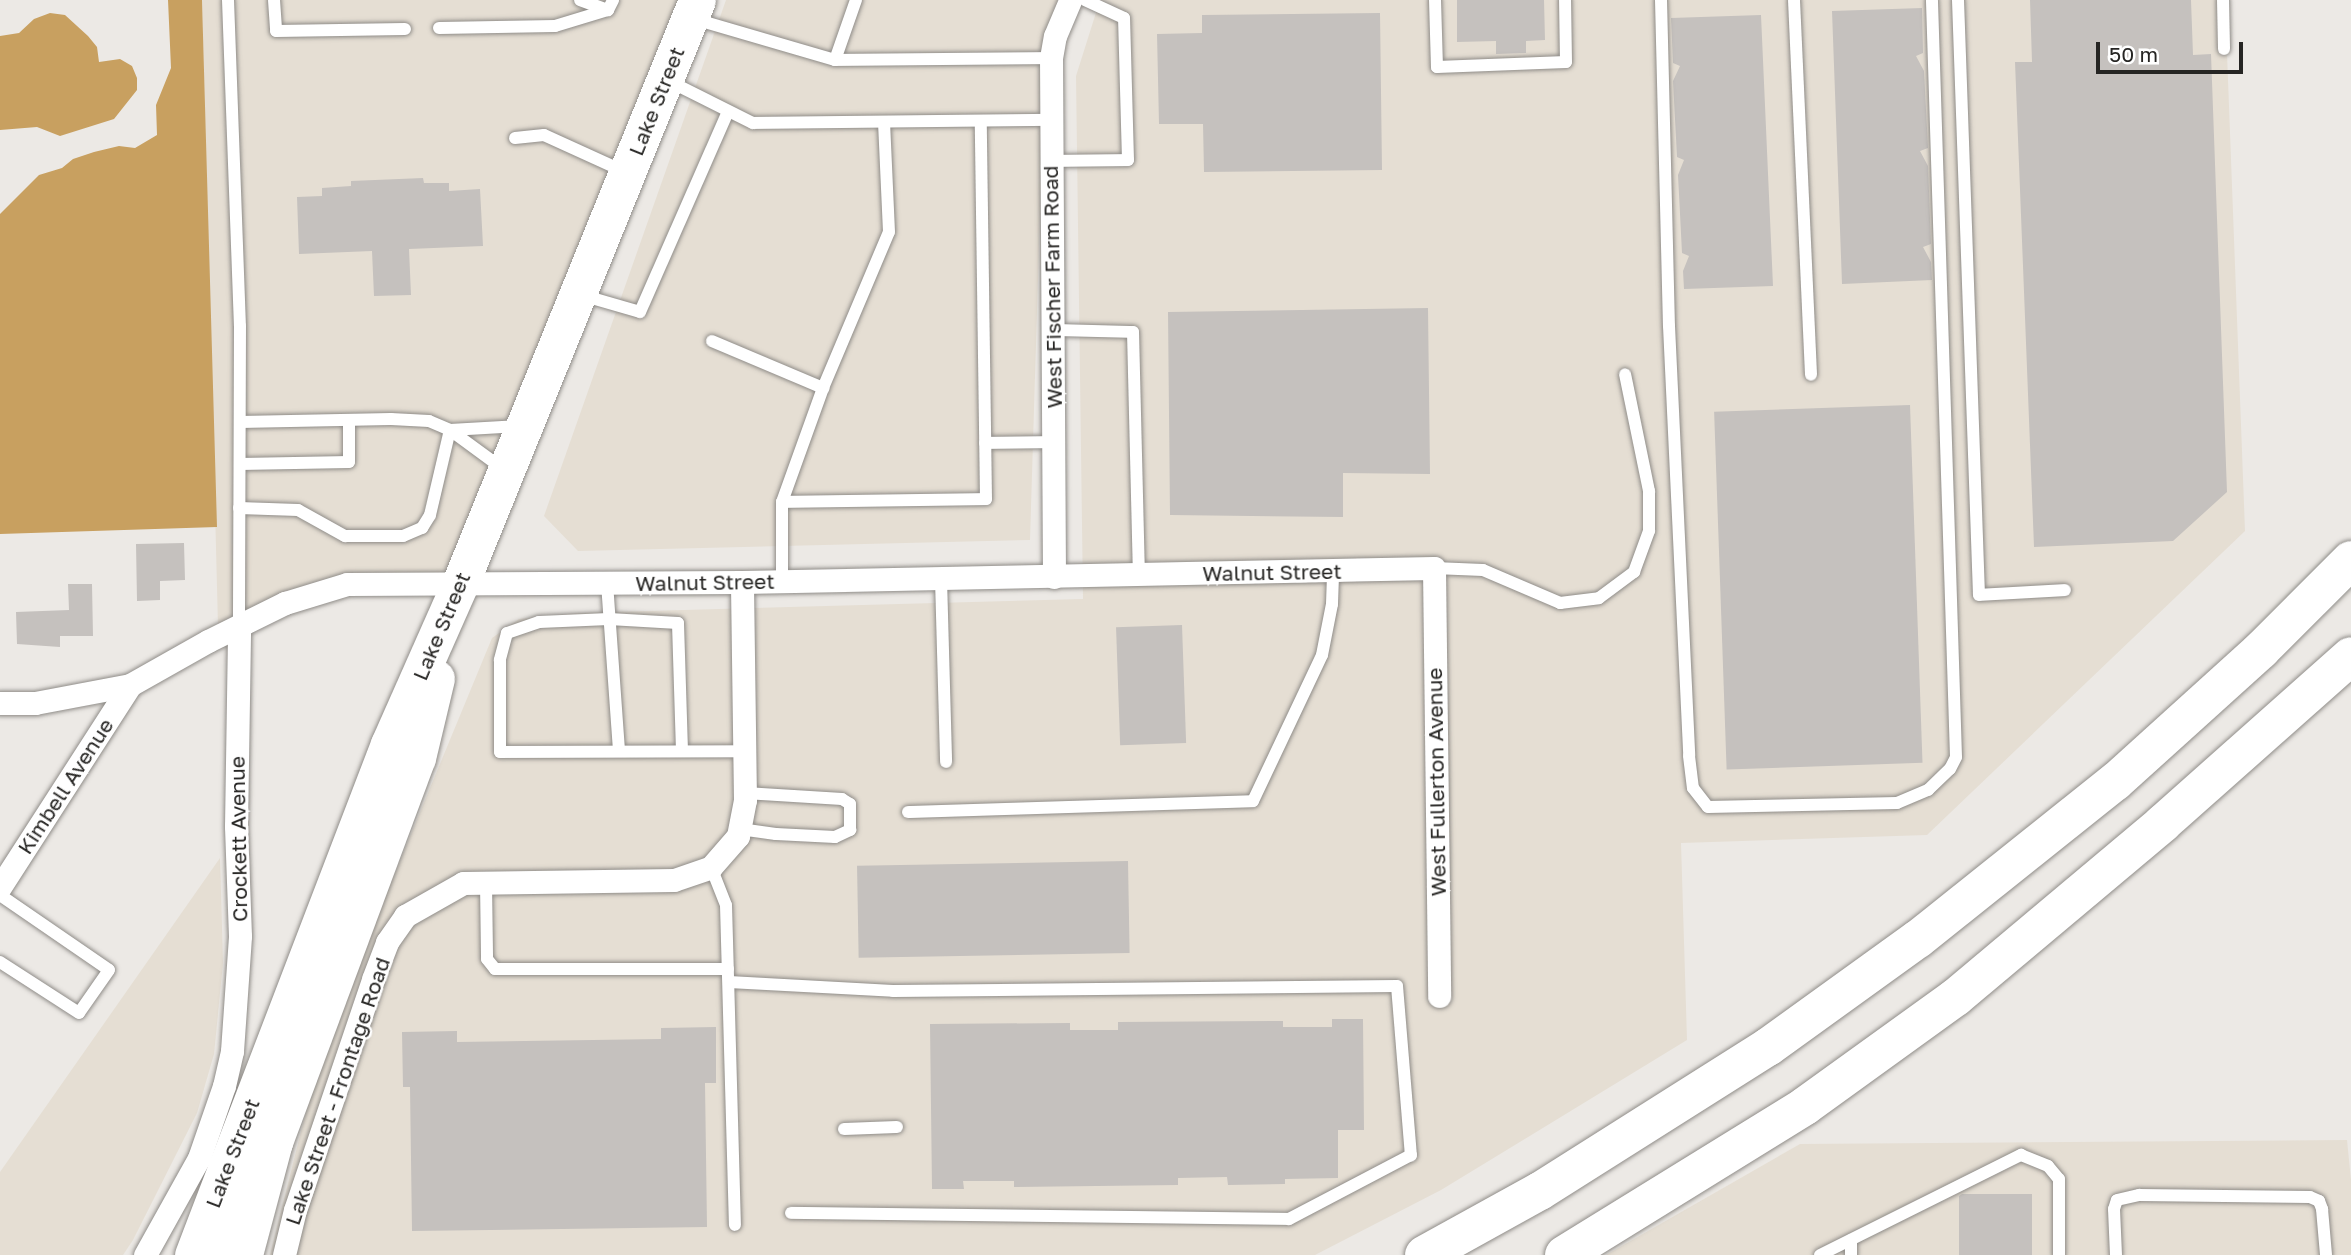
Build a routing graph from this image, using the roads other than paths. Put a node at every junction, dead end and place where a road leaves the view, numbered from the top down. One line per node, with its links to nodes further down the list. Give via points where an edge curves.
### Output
1 (228, 0): 36 (lane)
2 (274, 0): 17 (lane, via 276,31)
3 (580, 0): 14 (lane)
4 (856, 0): 20 (lane)
5 (1070, 0): 19 (street, West Fischer Farm Road)
6 (1085, 0): 27 (lane, via 1124,18 1128,160)
7 (1435, 0): 8 (lane, via 1437,67 1566,62)
8 (1565, 0)
9 (1661, 0): 11 (lane, via 1669,326 1689,757 1693,788 1708,807 1897,803 1928,790 1956,757)
10 (1794, 0): 33 (lane)
11 (1932, 0)
12 (1958, 0): 55 (lane, via 1979,595)
13 (2223, 0): 18 (lane)
14 (610, 5): 16 (lane, via 555,26)
15 (694, 9): 20 (lane); 21 (main road, Lake Street)
16 (439, 28)
17 (405, 29)
18 (2224, 49)
19 (1051, 58): 20 (lane); 23 (street, West Fischer Farm Road)
20 (835, 60)
21 (665, 79): 22 (lane); 28 (main road, Lake Street)
22 (728, 112): 25 (lane, via 753,123); 29 (lane, via 640,312)
23 (1050, 120): 24 (lane); 27 (street, West Fischer Farm Road)
24 (981, 121): 25 (lane); 40 (lane)
25 (884, 122): 34 (lane, via 889,232)
26 (514, 138): 28 (lane, via 544,135)
27 (1051, 161): 30 (street, West Fischer Farm Road)
28 (626, 172): 29 (main road, Lake Street)
29 (577, 293): 37 (main road, Lake Street)
30 (1052, 330): 39 (street, West Fischer Farm Road); 48 (lane, via 1133,332)
31 (712, 341): 34 (lane)
32 (1625, 373): 46 (lane, via 1649,491 1649,531 1634,572 1599,598 1560,603 1483,570)
33 (1811, 375)
34 (823, 388): 43 (lane)
35 (349, 420): 36 (lane); 38 (lane, via 429,421); 41 (lane, via 349,462)
36 (240, 422): 41 (lane)
37 (522, 426): 38 (lane); 42 (main road, Lake Street)
38 (450, 430): 42 (lane); 44 (lane, via 430,515 422,528 403,536 345,536 298,510)
39 (1053, 442): 40 (lane); 49 (street, West Fischer Farm Road)
40 (985, 443): 43 (lane, via 986,499)
41 (240, 464): 44 (lane)
42 (504, 470): 54 (main road, Lake Street)
43 (782, 502): 52 (lane)
44 (239, 508): 57 (lane)
45 (2351, 560): 86 (highway, via 2261,650 2115,782 1917,939 1769,1047 1540,1191)
46 (1434, 568): 47 (street, Walnut Street); 74 (street, West Fullerton Avenue)
47 (1334, 571): 48 (street, Walnut Street); 66 (lane, via 1322,655 1253,801)
48 (1139, 575): 49 (street, Walnut Street)
49 (1054, 577): 50 (street, Walnut Street)
50 (941, 579): 52 (street, Walnut Street); 64 (lane)
51 (742, 582): 52 (street, Walnut Street); 53 (street, Walnut Street); 63 (street, Lake Street - Frontage Road)
52 (782, 582)
53 (607, 583): 54 (street, Walnut Street); 56 (lane)
54 (460, 584): 57 (street, Walnut Street, via 347,584 285,603); 77 (main road, Lake Street, via 416,758); 82 (main road, Lake Street, via 389,744)
55 (2065, 590)
56 (609, 619): 61 (lane); 61 (lane, via 539,622 507,633 499,660 499,752); 62 (lane, via 678,623)
57 (239, 625): 59 (street, Walnut Street); 81 (street, Crockett Avenue, via 236,826 240,936 232,1052 199,1158)
58 (2351, 656): 87 (highway, via 2164,823 1956,997 1805,1106)
59 (130, 685): 60 (street, Walnut Street, via 35,703); 70 (street, Kimbell Avenue)
60 (0, 703)
61 (619, 751): 62 (lane)
62 (682, 751): 63 (lane)
63 (744, 751): 65 (street, Lake Street - Frontage Road)
64 (946, 762)
65 (745, 793): 67 (street, Lake Street - Frontage Road); 67 (lane, via 842,799 850,804 850,830 835,837)
66 (908, 812)
67 (740, 829): 68 (street, Lake Street - Frontage Road)
68 (711, 867): 69 (street, Lake Street - Frontage Road, via 674,880); 73 (lane, via 726,905)
69 (486, 883): 73 (lane, via 487,959 495,969); 85 (street, Lake Street - Frontage Road, via 463,883 405,916 387,942 295,1210)
70 (0, 887)
71 (0, 895): 72 (lane, via 109,970 79,1013)
72 (0, 962)
73 (728, 975): 78 (lane, via 893,991 1396,986 1411,1155 1289,1219); 79 (lane)
74 (1438, 996)
75 (897, 1127): 76 (lane)
76 (844, 1129)
77 (274, 1142): 83 (main road, Lake Street); 84 (highway)
78 (791, 1213)
79 (735, 1225)
80 (1851, 1240): 88 (lane); 89 (lane); 90 (lane, via 2021,1155 2048,1166 2059,1179)
81 (145, 1255)
82 (193, 1255)
83 (225, 1255)
84 (244, 1255)
85 (284, 1255)
86 (1424, 1255)
87 (1563, 1255)
88 (1820, 1255)
89 (1851, 1255)
90 (2059, 1255)
91 (2116, 1255): 92 (lane, via 2117,1200 2139,1195 2310,1197 2319,1201 2322,1209)
92 (2326, 1255)

